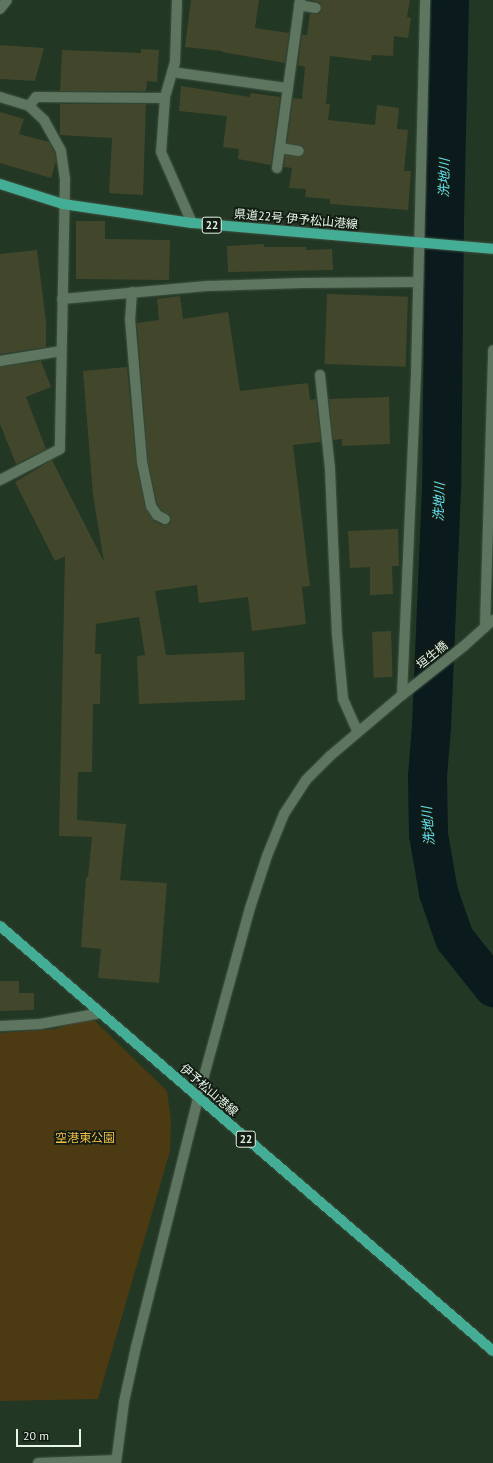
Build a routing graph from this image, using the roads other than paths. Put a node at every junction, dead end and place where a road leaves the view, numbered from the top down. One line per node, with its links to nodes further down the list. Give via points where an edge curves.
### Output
1 (7, 0): 6 (street)
2 (177, 0): 7 (street, via 175,62)
3 (425, 0): 18 (street)
4 (300, 3): 5 (street); 8 (street)
5 (316, 8)
6 (0, 10)
7 (172, 72): 8 (street); 10 (street)
8 (288, 88): 12 (street)
9 (0, 97): 11 (street)
10 (165, 98): 11 (street, via 36,97); 17 (street, via 161,152)
11 (29, 106): 16 (street, via 44,120 61,151 65,180)
12 (280, 148): 13 (street); 14 (street)
13 (299, 151)
14 (277, 168)
15 (0, 184): 16 (main road, 県道22号 伊予松山港線 / 22)
16 (63, 204): 17 (main road, 県道22号 伊予松山港線 / 22); 22 (street)
17 (192, 223): 18 (main road, 県道22号 伊予松山港線 / 22)
18 (423, 244): 19 (main road, 22); 20 (street)
19 (493, 249)
20 (418, 282): 21 (street, via 209,286); 31 (street)
21 (132, 292): 22 (street); 28 (street, via 130,319 142,462 151,506 157,515)
22 (62, 299): 24 (street)
23 (493, 350): 30 (street)
24 (61, 351): 25 (street); 27 (street, via 60,449)
25 (0, 361)
26 (320, 375): 32 (street, via 330,469 343,699)
27 (0, 480)
28 (165, 519)
29 (493, 620): 30 (street, 垣生橋)
30 (485, 627): 31 (street, 垣生橋)
31 (402, 695): 32 (street, 垣生橋)
32 (358, 732): 36 (street, 垣生橋, via 306,780 284,814 250,908)
33 (0, 926): 34 (main road, 伊予松山港線 / 22)
34 (101, 1013): 35 (street, via 40,1024); 36 (main road, 伊予松山港線 / 22)
35 (0, 1026)
36 (198, 1098): 37 (main road, 伊予松山港線 / 22); 38 (street, 垣生橋, via 136,1347 124,1402)
37 (493, 1351)
38 (116, 1462): 39 (street)
39 (38, 1463)

